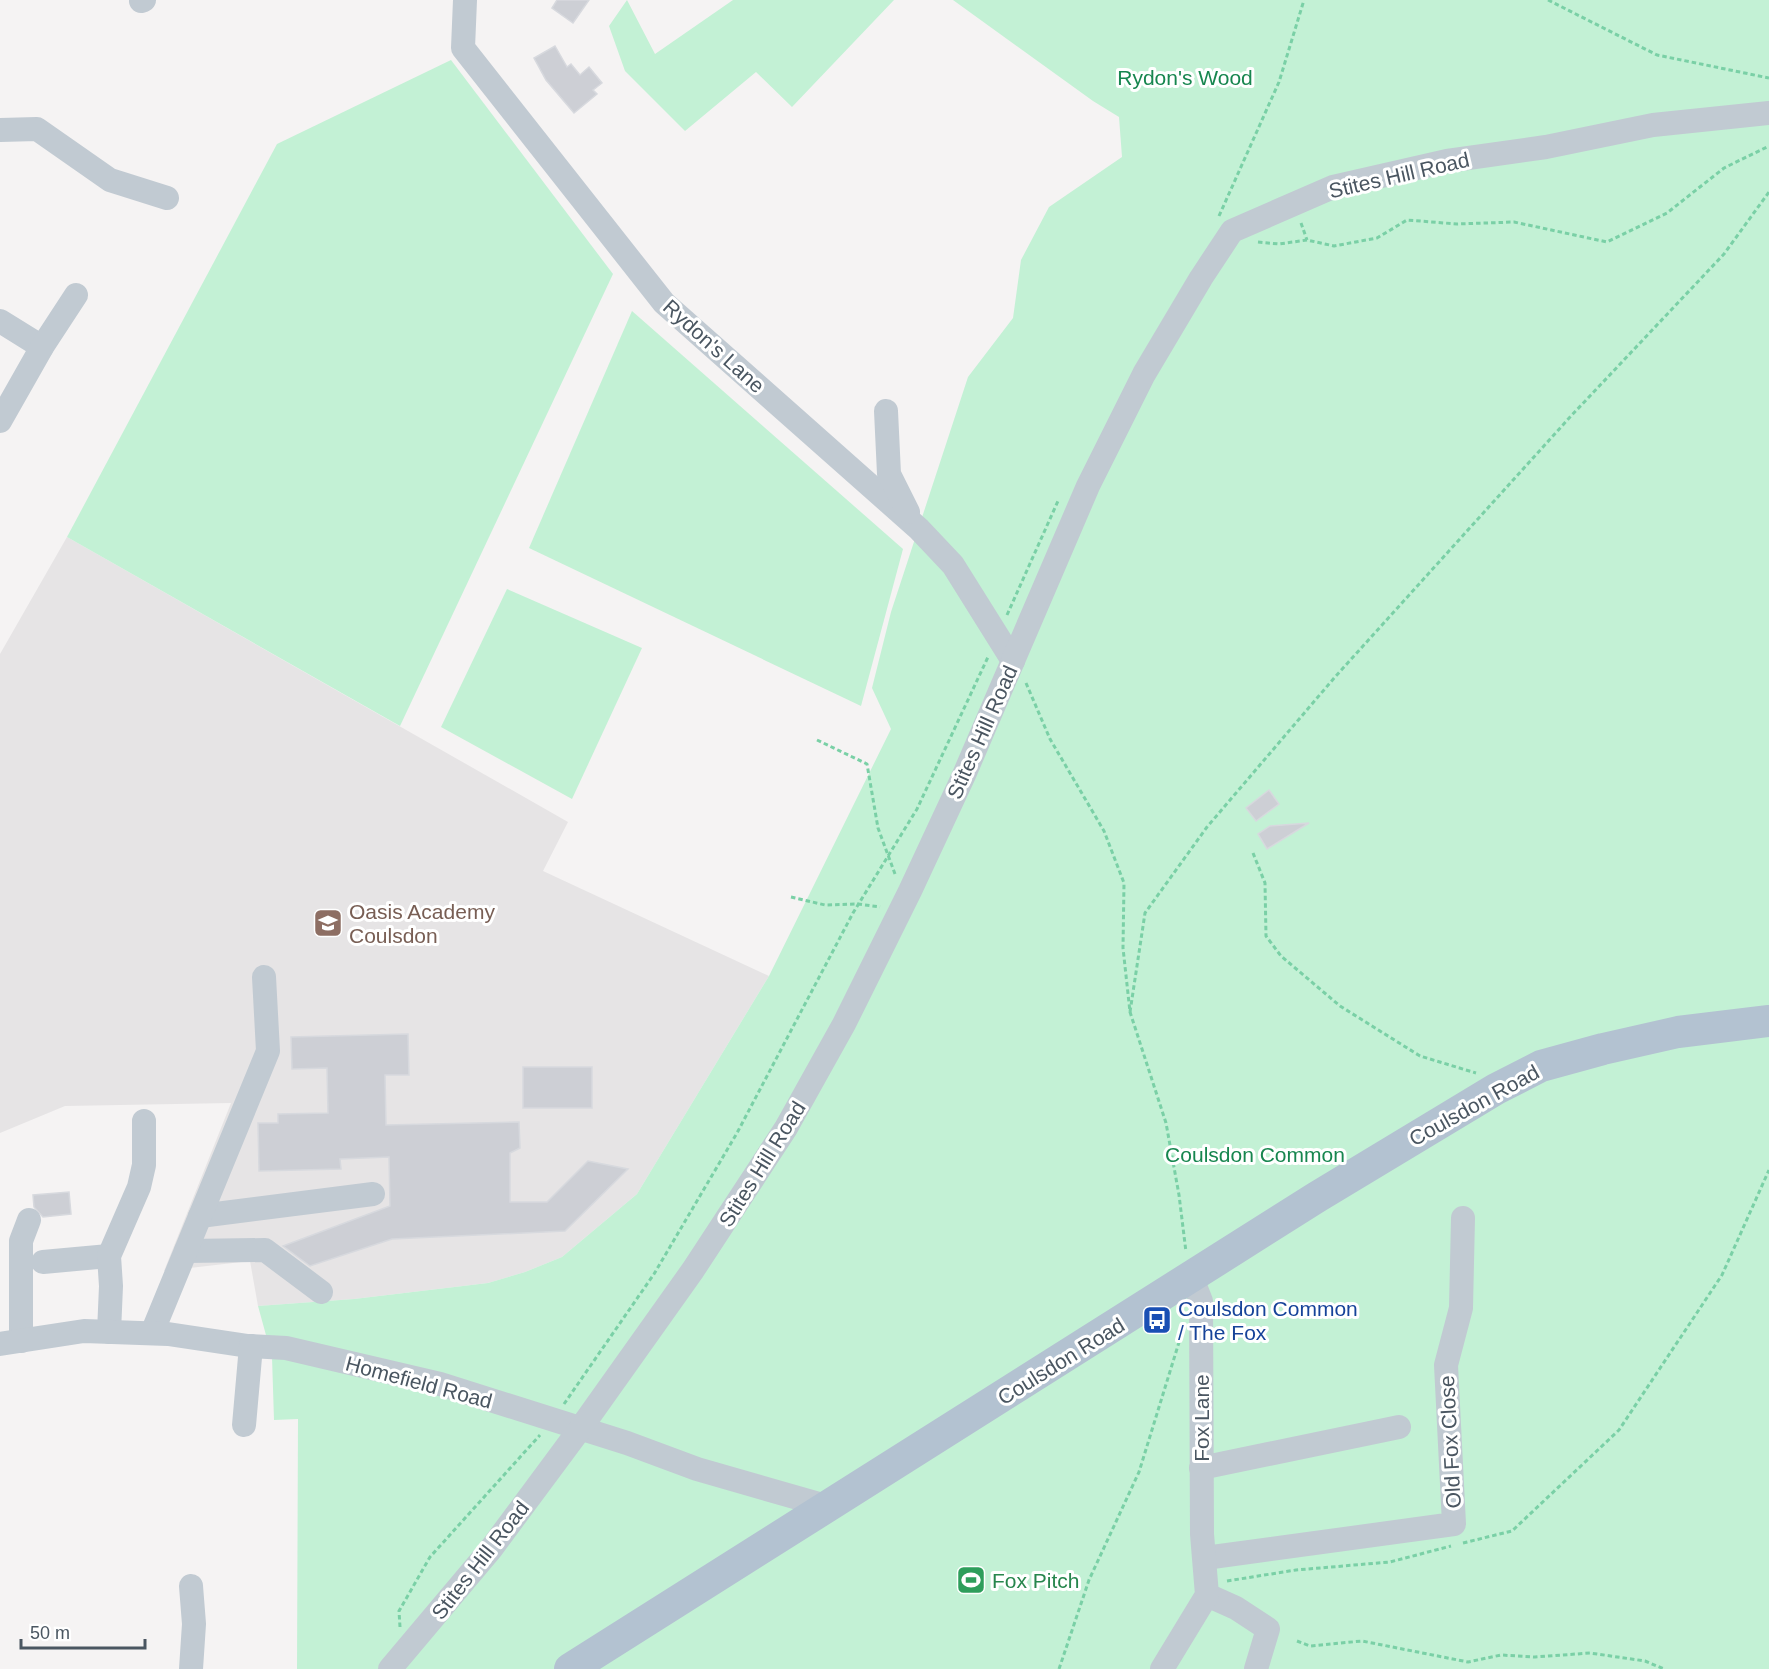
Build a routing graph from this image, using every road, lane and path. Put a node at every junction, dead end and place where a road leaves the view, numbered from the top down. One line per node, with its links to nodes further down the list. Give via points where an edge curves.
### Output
1 (465, 0): 15 (street, Rydon's Lane, via 463,48 664,303)
2 (1548, 0): 3 (path, via 1657,55)
3 (1769, 78)
4 (1769, 113): 17 (street, Stites Hill Road, via 1653,125 1546,147 1448,161 1333,187 1232,231 1144,374 1084,496)
5 (0, 130): 8 (street, via 37,129 110,180)
6 (1769, 146): 9 (path, via 1724,168 1667,213 1607,242 1514,222 1457,224 1407,220 1377,238 1334,246 1307,240 1279,244)
7 (1769, 192): 26 (path, via 1724,254 1367,642 1207,827 1145,913)
8 (167, 198)
9 (1252, 241)
10 (76, 295): 12 (street)
11 (0, 321): 12 (street)
12 (42, 346): 14 (street)
13 (886, 411): 15 (street, via 889,474)
14 (0, 421)
15 (914, 525): 16 (street, Rydon's Lane, via 953,565)
16 (998, 636): 17 (street, Rydon's Lane); 20 (path, via 917,809)
17 (1013, 661): 21 (street, Stites Hill Road); 26 (path, via 1033,695 1050,739 1104,831 1124,883 1123,948)
18 (818, 740): 20 (path, via 867,764 875,818)
19 (1253, 853): 28 (path, via 1265,883 1266,936 1281,956 1340,1006 1420,1056 1487,1078)
20 (888, 856): 21 (path, via 895,874); 23 (path)
21 (910, 891): 24 (street, Stites Hill Road)
22 (790, 897): 23 (path, via 825,905)
23 (858, 904): 24 (path); 45 (path, via 736,1133 654,1274)
24 (898, 916): 48 (street, Stites Hill Road, via 786,1128 693,1270)
25 (264, 977): 32 (street, via 268,1051)
26 (1130, 1011): 38 (path, via 1166,1123)
27 (1769, 1021): 28 (main road, Coulsdon Road, via 1678,1032 1603,1049 1541,1066)
28 (1496, 1089): 38 (main road, Coulsdon Road)
29 (144, 1121): 36 (street, via 144,1166 139,1186)
30 (1769, 1170): 53 (path, via 1722,1275 1620,1430 1512,1531 1390,1562 1296,1570)
31 (373, 1194): 32 (street)
32 (200, 1216): 35 (street)
33 (1463, 1218): 51 (street, Old Fox Close, via 1461,1308 1446,1365 1454,1524)
34 (30, 1220): 43 (street, via 21,1241)
35 (186, 1251): 39 (street, via 265,1250); 42 (street)
36 (109, 1256): 37 (street); 41 (street)
37 (43, 1262)
38 (1192, 1278): 49 (street, Fox Lane, via 1201,1301); 50 (main road, Coulsdon Road)
39 (321, 1292)
40 (1182, 1330): 59 (path, via 1139,1472 1089,1581)
41 (109, 1332): 42 (street, Homefield Road); 43 (street, Homefield Road, via 84,1331)
42 (152, 1333): 44 (street, Homefield Road)
43 (11, 1343)
44 (251, 1346): 45 (street, Homefield Road, via 286,1348 440,1384); 46 (street)
45 (552, 1420): 48 (street, Homefield Road); 55 (path, via 430,1557 399,1611)
46 (244, 1425)
47 (1399, 1427): 49 (street)
48 (580, 1430): 50 (street, Homefield Road); 55 (street, Stites Hill Road, via 491,1549)
49 (1201, 1468): 51 (street, Fox Lane)
50 (826, 1506): 58 (main road, Coulsdon Road)
51 (1205, 1558): 53 (street, Fox Lane)
52 (192, 1586): 57 (street)
53 (1216, 1588): 56 (street); 60 (street, via 1236,1608 1268,1629)
54 (1297, 1641): 61 (path, via 1310,1646 1362,1641 1468,1662 1501,1655 1590,1653 1646,1661)
55 (397, 1662)
56 (1173, 1663)
57 (191, 1669)
58 (570, 1669)
59 (1059, 1669)
60 (1256, 1669)
61 (1664, 1669)

